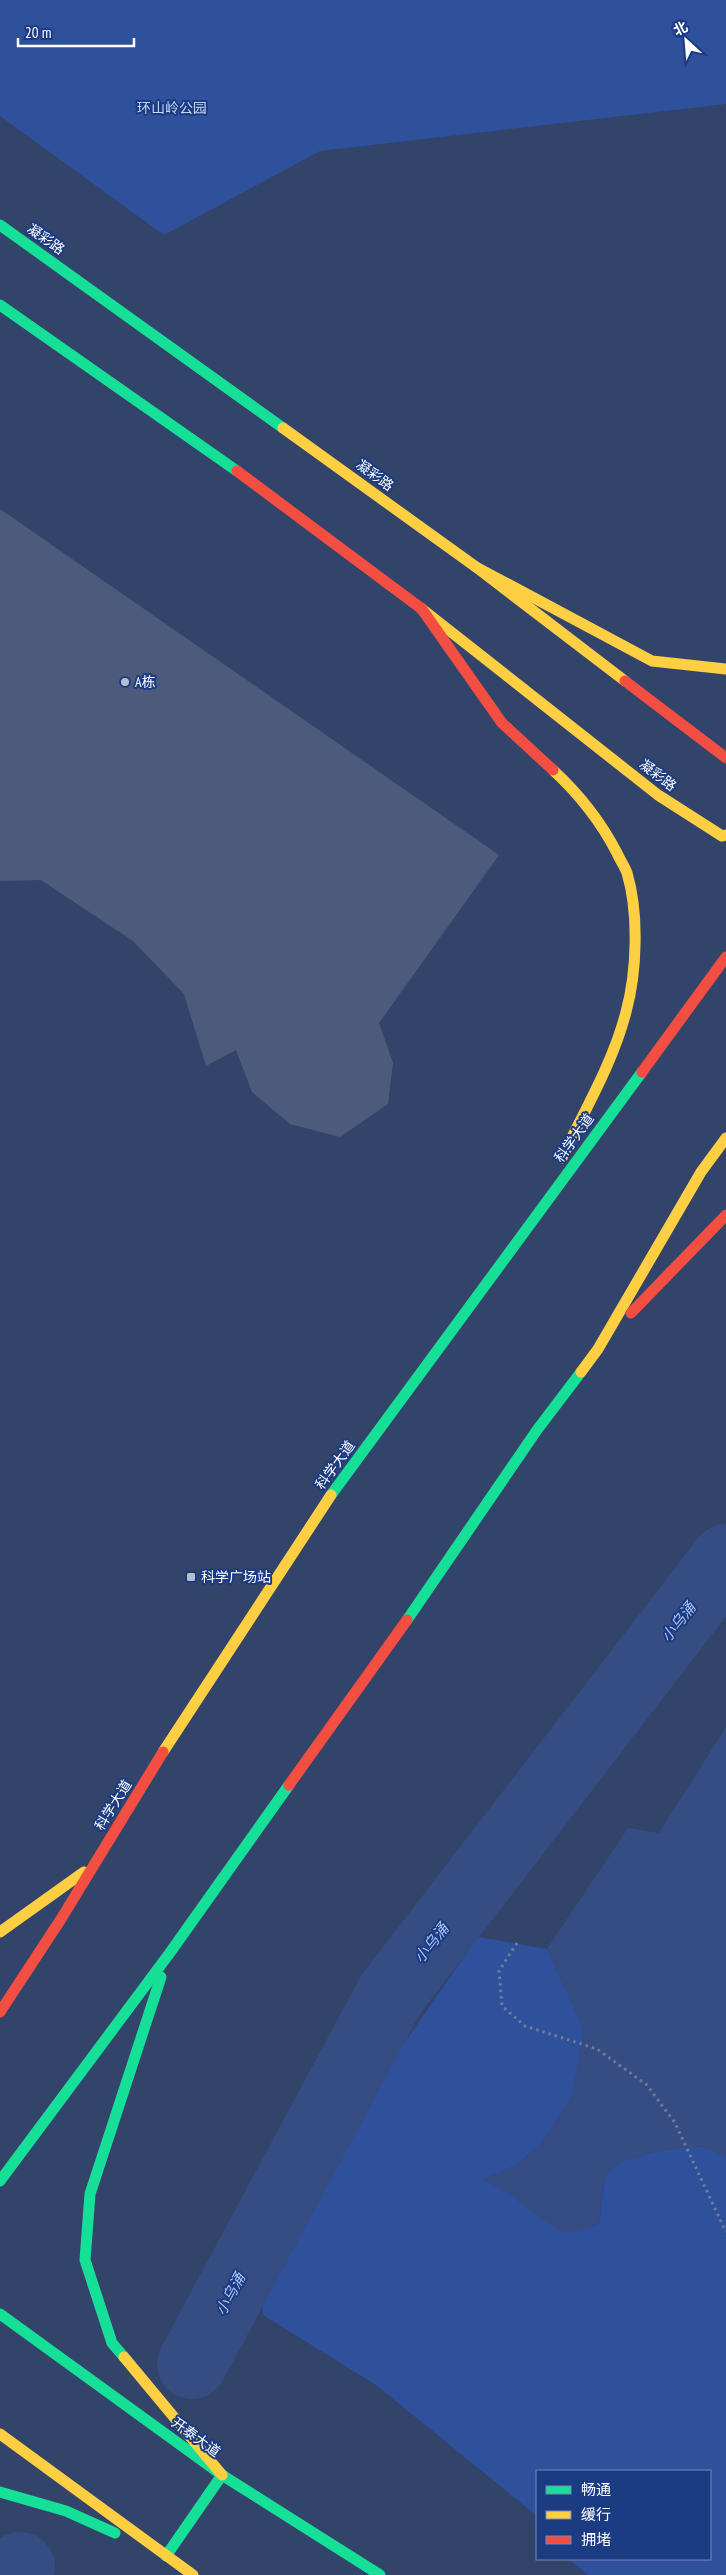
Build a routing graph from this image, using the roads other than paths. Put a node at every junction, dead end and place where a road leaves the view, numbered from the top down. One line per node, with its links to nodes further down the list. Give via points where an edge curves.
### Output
1 (0, 225): 3 (main road, 凝彩路)
2 (0, 305): 4 (main road, 凝彩路, via 242,474)
3 (476, 567): 5 (main road, via 652,661); 6 (main road, 凝彩路)
4 (421, 608): 7 (main road, 凝彩路, via 658,795); 11 (main road, via 502,724 569,784 601,823 627,873 634,919 636,966 626,1013 575,1132)
5 (726, 669)
6 (726, 758)
7 (724, 836)
8 (726, 957): 11 (main road, 科学大道)
9 (726, 1138): 12 (main road, via 702,1172)
10 (726, 1216): 12 (main road)
11 (519, 1240): 13 (main road, 科学大道, via 319,1512 189,1710)
12 (598, 1349): 15 (main road, via 537,1430)
13 (94, 1865): 14 (main road); 16 (main road, 科学大道)
14 (0, 1932)
15 (169, 1954): 17 (main road); 20 (main road, via 90,2194 85,2260 112,2343)
16 (0, 2012)
17 (0, 2181)
18 (0, 2314): 20 (main road, 开泰大道)
19 (0, 2434): 22 (main road)
20 (222, 2475): 22 (main road); 24 (main road, 开泰大道)
21 (0, 2492): 22 (main road, via 66,2511)
22 (166, 2556): 23 (main road)
23 (193, 2575)
24 (380, 2575)

